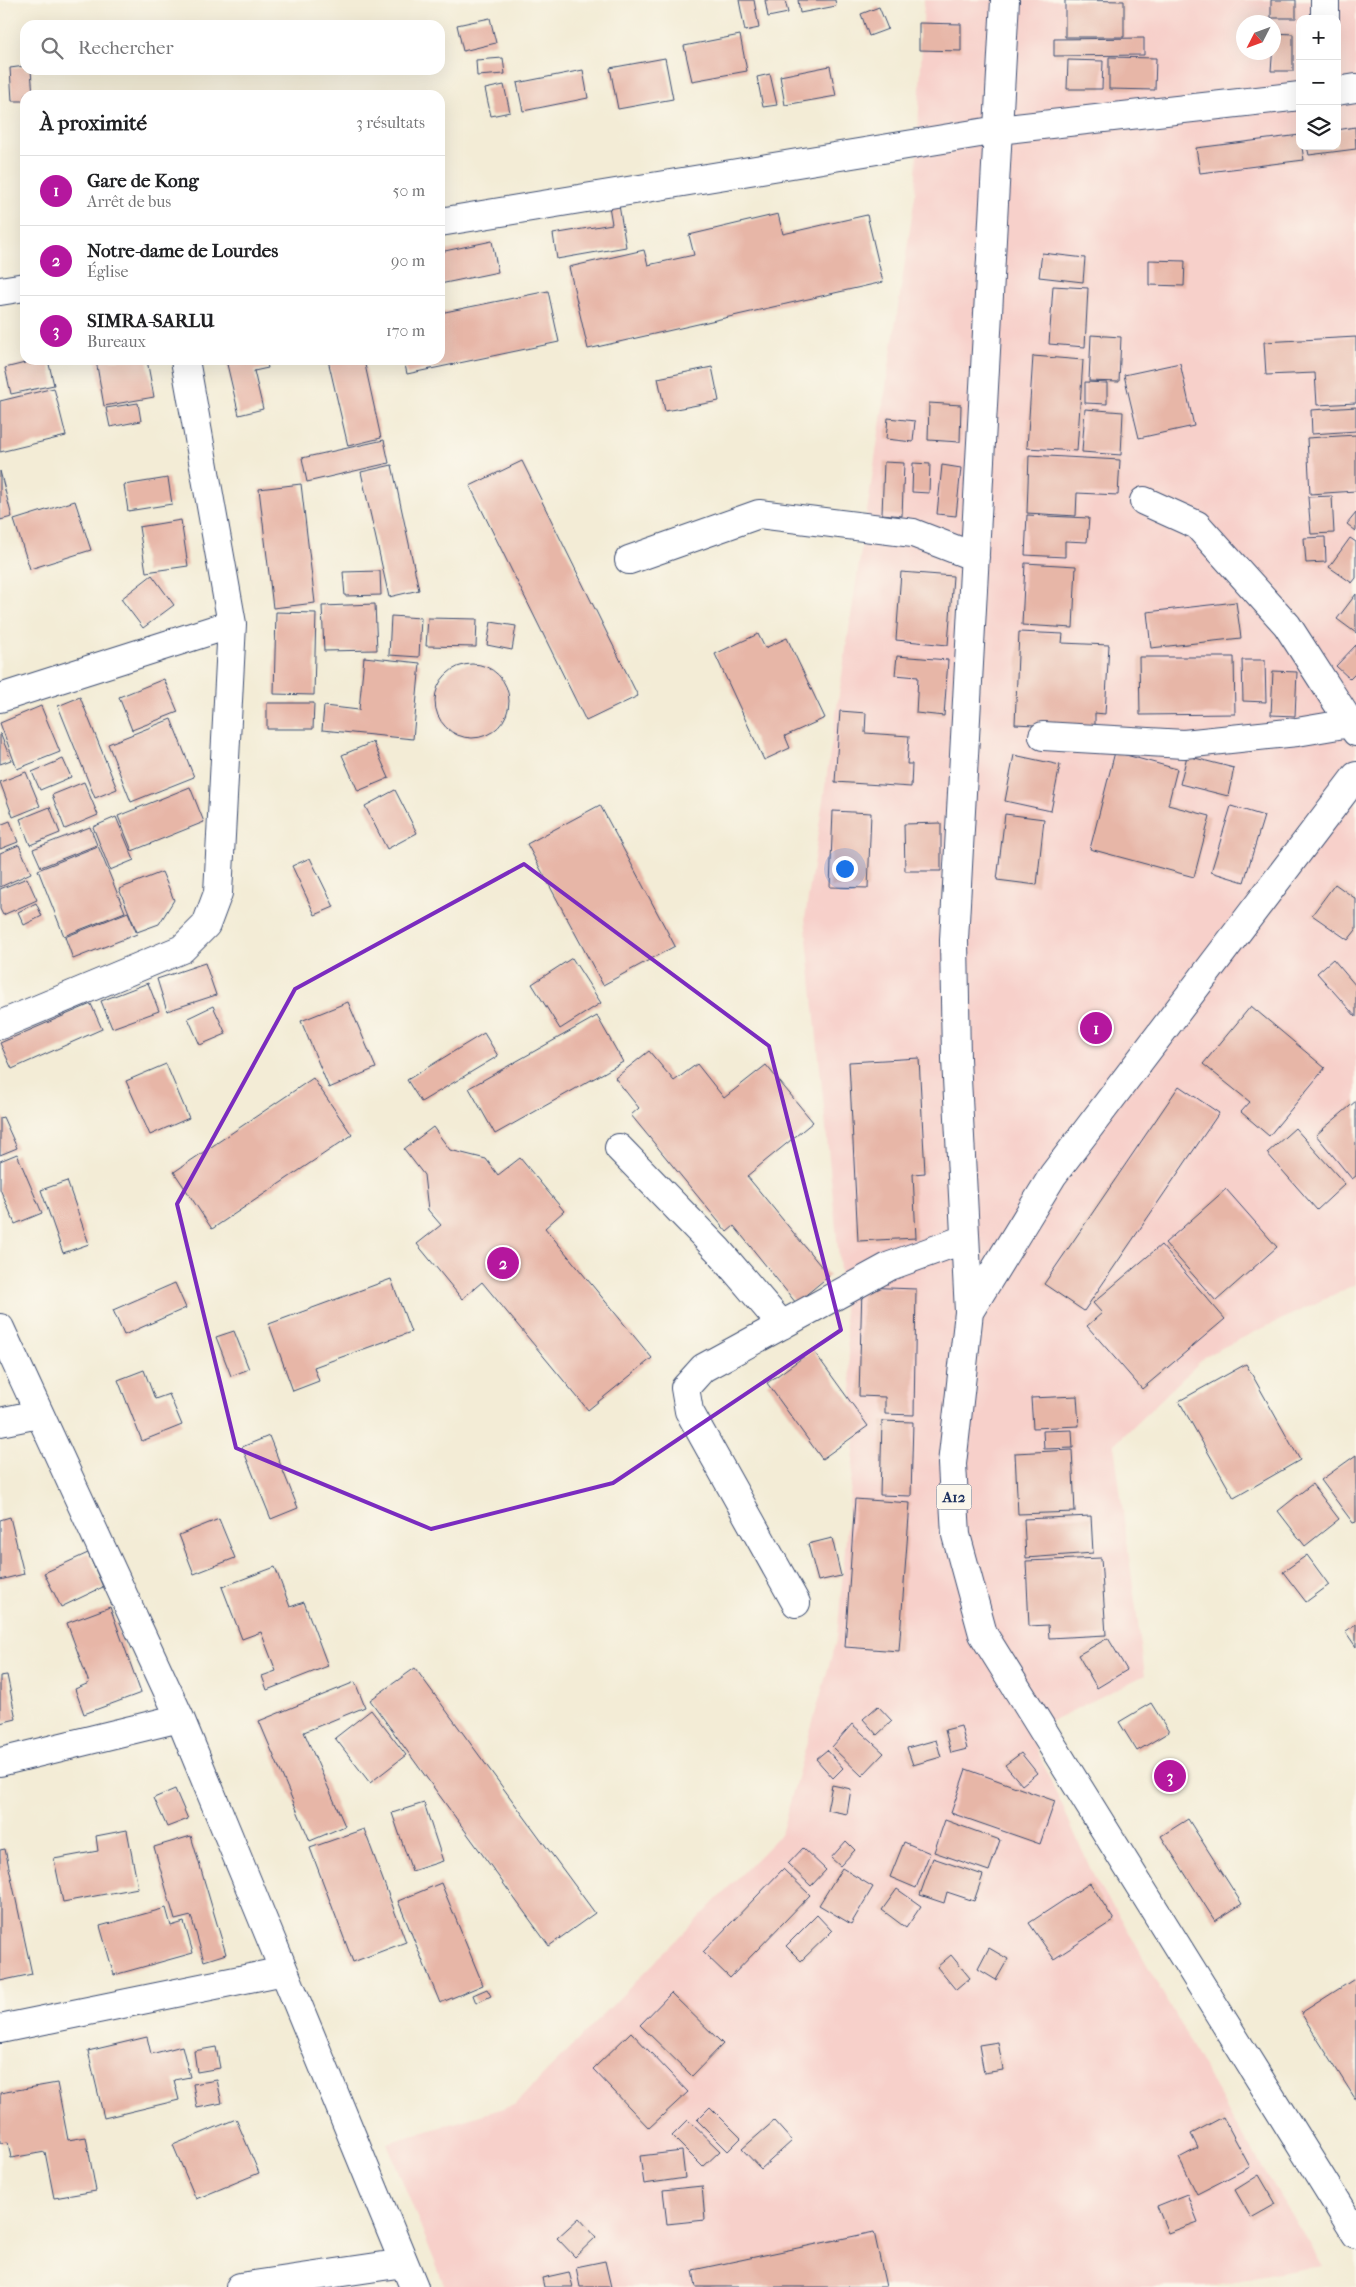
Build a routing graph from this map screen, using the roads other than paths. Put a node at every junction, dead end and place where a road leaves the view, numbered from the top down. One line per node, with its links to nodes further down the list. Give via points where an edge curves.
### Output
1 (1005, 0): 7 (street)
2 (1324, 0): 3 (street)
3 (1324, 15)
4 (1356, 88): 5 (street)
5 (1341, 90)
6 (1296, 96): 7 (street)
7 (998, 130): 8 (street); 13 (street)
8 (445, 221)
9 (20, 288): 10 (street)
10 (0, 291)
11 (186, 365): 15 (street)
12 (1144, 501): 17 (street, via 1204,532 1287,625)
13 (975, 557): 14 (street, via 913,533 760,514); 22 (street, via 954,940)
14 (629, 560)
15 (232, 624): 16 (street); 20 (street, via 218,894 206,925 182,949)
16 (0, 698)
17 (1353, 728): 18 (street, via 1184,744)
18 (1043, 736)
19 (1356, 776): 23 (street, A12, via 1053,1175)
20 (0, 1025)
21 (619, 1148): 24 (street, via 718,1250)
22 (965, 1239): 23 (street); 24 (street, via 890,1266)
23 (969, 1312): 33 (street, A12, via 952,1464 956,1535 983,1634)
24 (782, 1325): 28 (street, via 703,1368 685,1388 689,1411)
25 (0, 1328): 26 (street)
26 (38, 1414): 27 (street); 29 (street)
27 (0, 1422)
28 (796, 1603)
29 (180, 1718): 30 (street); 31 (street)
30 (0, 1762)
31 (284, 1971): 32 (street); 34 (street)
32 (0, 2029)
33 (1356, 2234)
34 (409, 2275): 35 (street)
35 (240, 2287)

